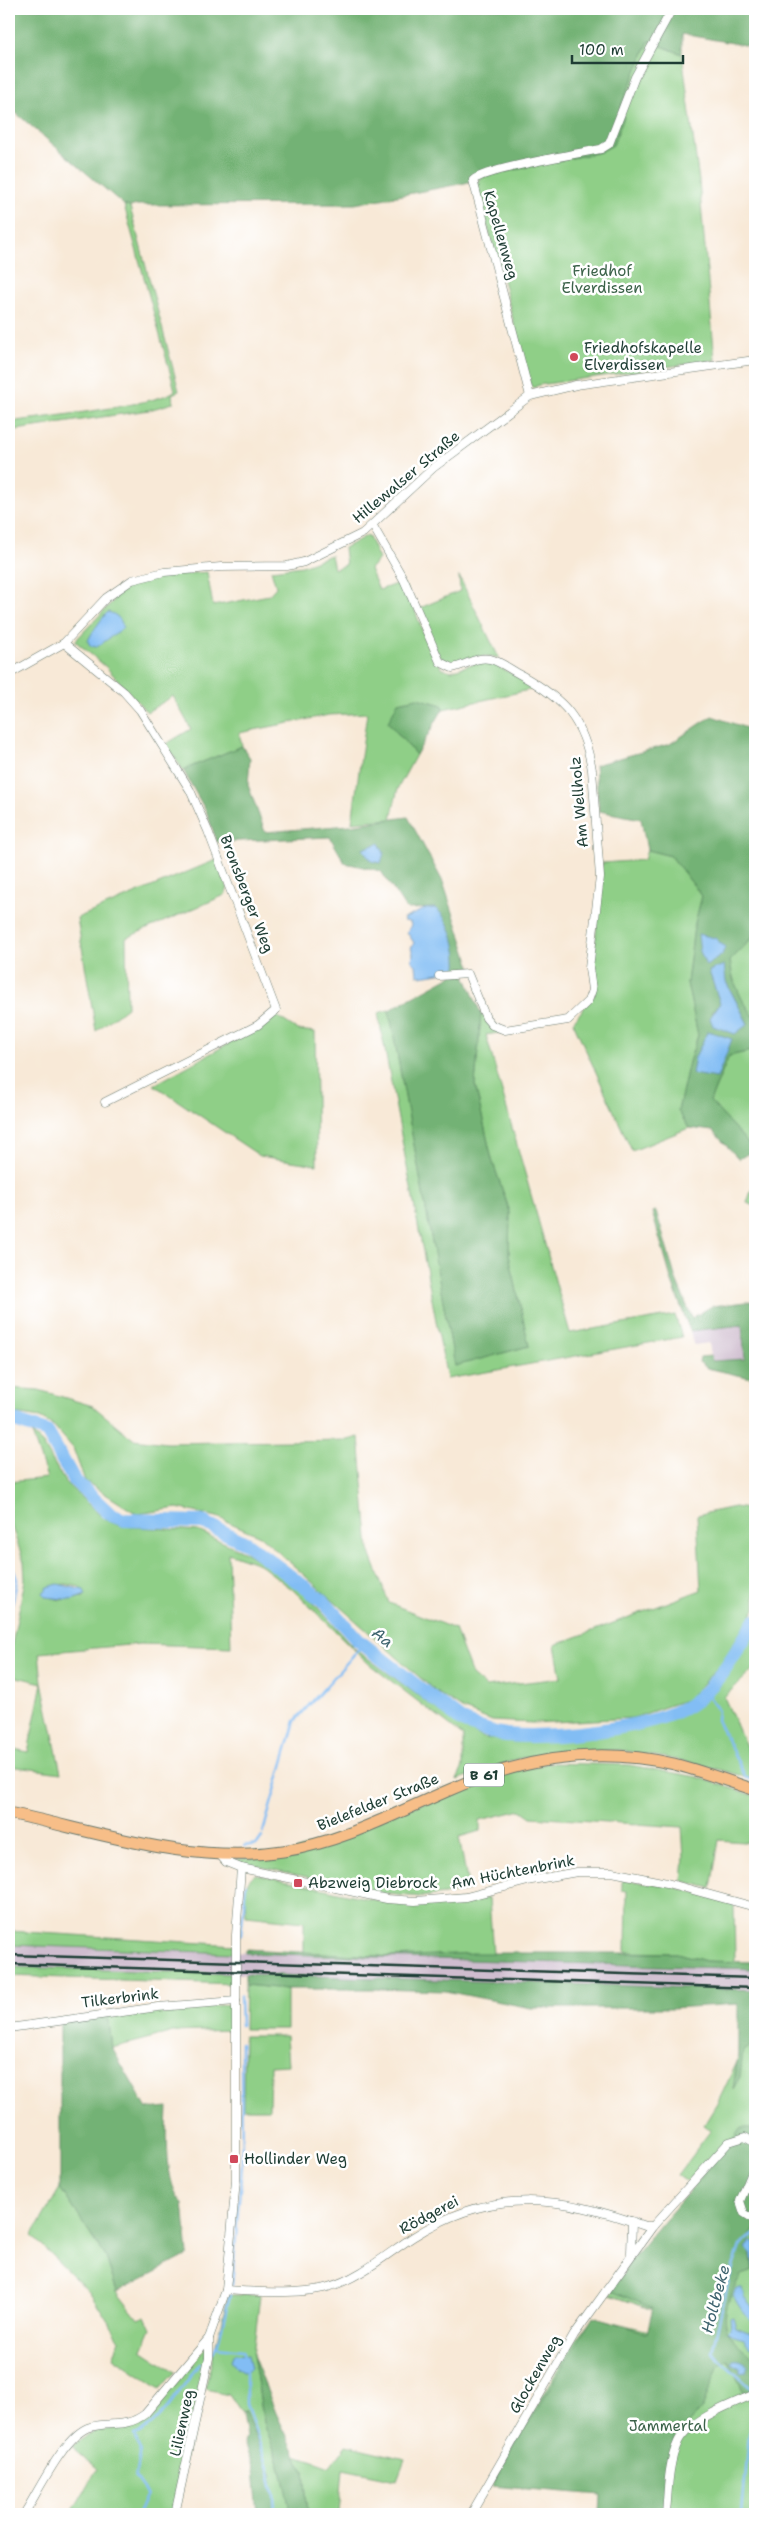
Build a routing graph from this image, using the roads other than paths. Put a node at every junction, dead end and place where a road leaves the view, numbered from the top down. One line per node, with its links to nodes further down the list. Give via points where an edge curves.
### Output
1 (672, 9): 3 (street, Kapellenweg, via 635,77 609,144 601,149 478,176 473,180)
2 (755, 360): 3 (street, Hillewalser Straße, via 576,385)
3 (530, 396): 4 (street, Hillewalser Straße, via 433,468)
4 (372, 526): 5 (street, Hillewalser Straße, via 304,562 287,566 164,572 132,580 106,598); 7 (street, Am Wellholz, via 404,580 440,662 452,668 490,659 553,694 581,730 592,770 600,877 590,968 592,990 588,1001 568,1020 505,1030 492,1025 486,1018 468,974)
5 (64, 643): 6 (street, Hillewalser Straße); 8 (street, Bronsberger Weg, via 124,692 140,710 190,790 276,1010 258,1025)
6 (9, 674)
7 (439, 976)
8 (105, 1102)
9 (755, 1790): 11 (main road, Bielefelder Straße / B 61, via 675,1764 655,1761 600,1756 546,1760 479,1777 375,1823 320,1842 282,1851)
10 (9, 1813): 11 (main road, Bielefelder Straße / B 61, via 183,1852)
11 (220, 1855): 12 (street, Am Hüchtenbrink, via 226,1862)
12 (241, 1868): 13 (street, Am Hüchtenbrink, via 387,1899 415,1901 466,1897 577,1872 612,1872); 14 (street)
13 (755, 1907)
14 (236, 2001): 15 (street, Tilkerbrink, via 158,2007); 22 (street, via 237,2170)
15 (9, 2028)
16 (755, 2143): 20 (street, Glockenweg, via 745,2137 730,2142)
17 (755, 2165): 18 (street, via 740,2201 744,2213)
18 (755, 2220)
19 (632, 2221): 20 (street, Rödgerei); 21 (street); 22 (street, Rödgerei, via 560,2202 483,2205 447,2217 346,2280 328,2287)
20 (652, 2226): 21 (street, Glockenweg)
21 (631, 2254): 27 (street, Glockenweg, via 563,2350)
22 (226, 2290): 23 (street)
23 (209, 2338): 25 (street, via 139,2419 77,2432); 26 (street, Lilienweg, via 210,2358)
24 (755, 2394): 28 (street, via 708,2416 678,2440)
25 (24, 2514)
26 (176, 2514)
27 (471, 2514)
28 (666, 2514)

